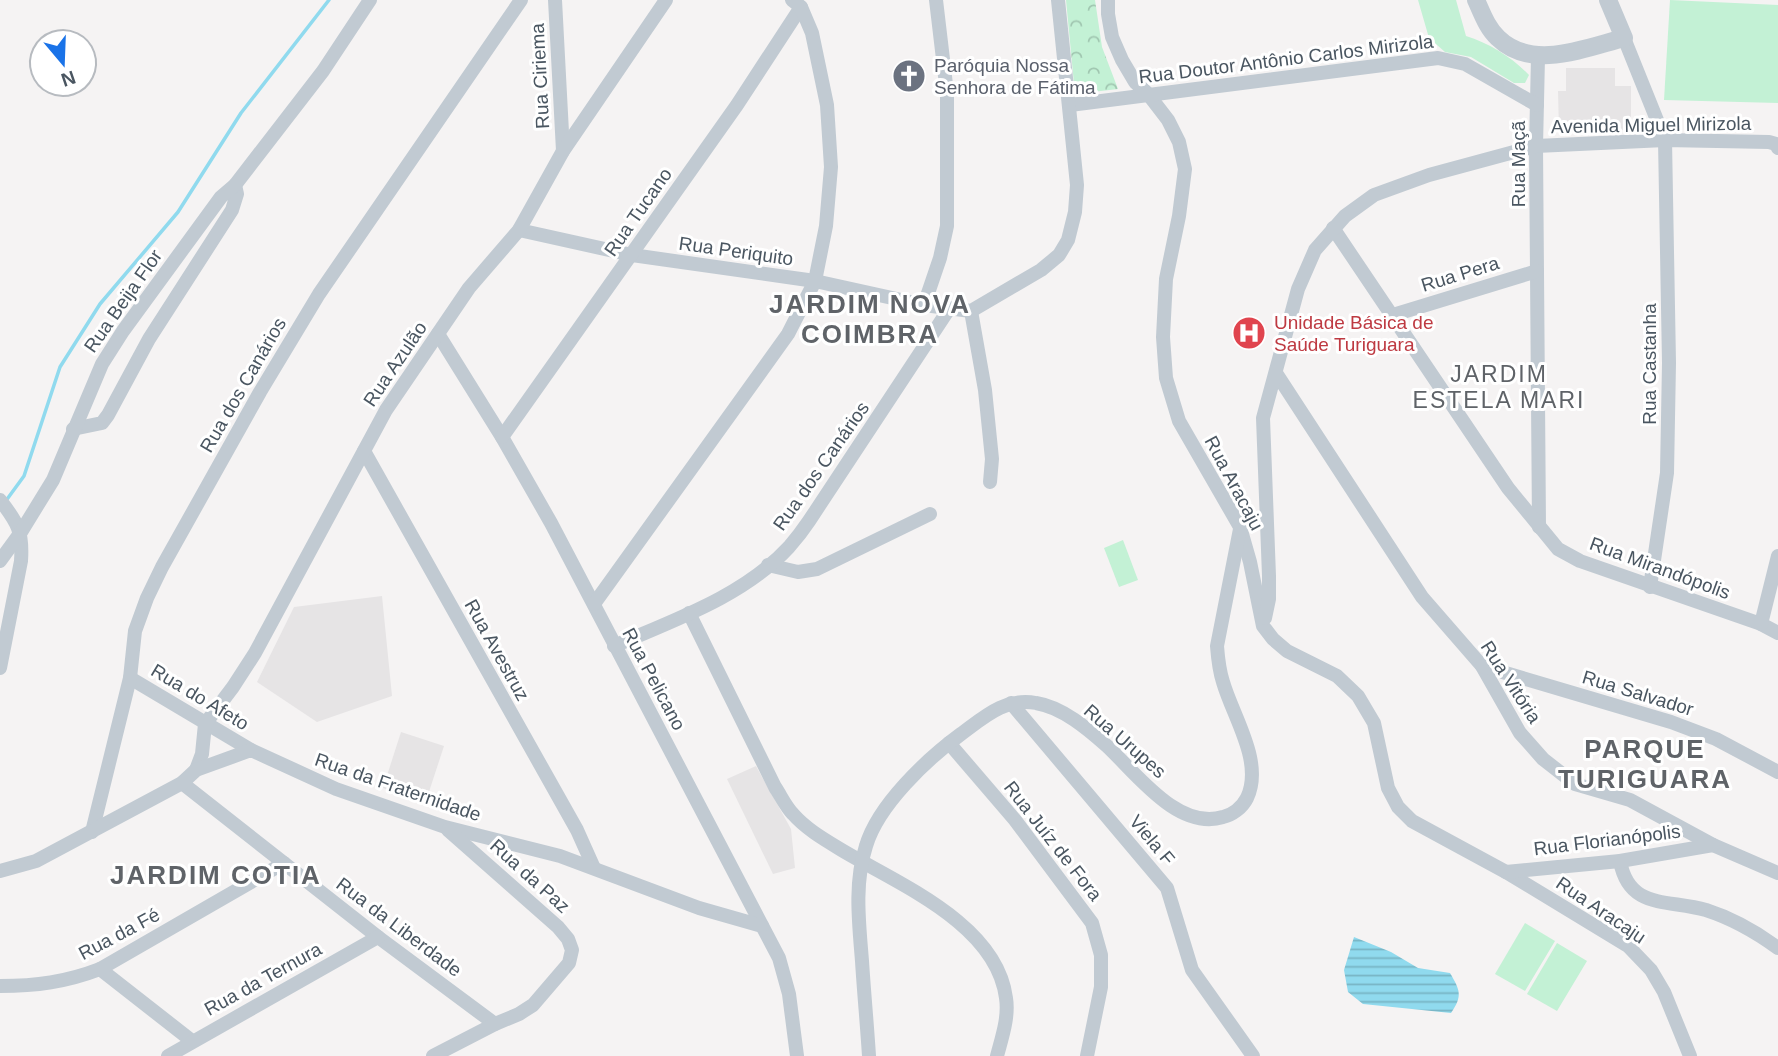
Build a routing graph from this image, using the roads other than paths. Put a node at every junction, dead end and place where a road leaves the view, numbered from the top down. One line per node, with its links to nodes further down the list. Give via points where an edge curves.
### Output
1 (370, 0): 20 (street, Rua Beija Flor, via 323,71)
2 (521, 0): 53 (street, Rua dos Canários, via 348,250 260,391 147,598 135,631)
3 (555, 0): 19 (street, Rua Ciriema)
4 (666, 0): 19 (street, Rua Azulão)
5 (936, 0): 26 (street, via 947,93 947,226)
6 (1058, 0): 14 (street)
7 (1108, 0): 13 (street, Rua Aracaju, via 1112,37 1135,82)
8 (1476, 0): 12 (street, via 1497,38)
9 (1608, 0): 11 (street)
10 (796, 3): 23 (street, Rua Tucano, via 737,105); 25 (street, via 812,33 827,105 831,167)
11 (1624, 38): 12 (street); 16 (street)
12 (1538, 57): 15 (street, Rua Maçã)
13 (1148, 94): 14 (street, Rua Doutor Antônio Carlos Mirizola); 15 (street, Rua Doutor Antônio Carlos Mirizola, via 1438,58 1465,64); 38 (street, Rua Aracaju, via 1179,142 1185,169 1166,279 1166,378 1179,421)
14 (1070, 105): 28 (street, via 1077,185 1068,240 1041,270)
15 (1537, 105): 18 (street, Rua Maçã)
16 (1665, 140): 17 (street, Avenida Miguel Mirizola); 18 (street, Avenida Miguel Mirizola); 44 (street, Rua Castanha, via 1670,363 1667,473)
17 (1773, 145)
18 (1536, 146): 21 (street, Avenida Miguel Mirizola, via 1374,195); 24 (street, Rua Maçã)
19 (563, 151): 22 (street, Rua Azulão)
20 (235, 185): 32 (street, Rua Beija Flor, via 220,197 123,331 96,376); 32 (street, via 232,210 149,339 108,415 102,423)
21 (1333, 228): 29 (street, Rua Mirandópolis); 31 (street, Avenida Miguel Mirizola, via 1315,250 1298,289)
22 (519, 230): 23 (street, Rua Periquito); 30 (street, Rua Azulão, via 469,288)
23 (632, 256): 25 (street, Rua Periquito); 33 (street, Rua Tucano)
24 (1537, 271): 29 (street, Rua Pera); 39 (street, Rua Maçã)
25 (815, 281): 26 (street, Rua Periquito); 45 (street, via 788,334)
26 (924, 304): 27 (street, Rua Periquito)
27 (949, 309): 28 (street, Rua Periquito); 43 (street, Rua dos Canários, via 809,521)
28 (971, 311): 35 (street, via 985,390)
29 (1393, 315): 39 (street, Rua Mirandópolis)
30 (438, 334): 33 (street, Rua Pelicano); 34 (street, Rua Azulão)
31 (1276, 373): 48 (street, Avenida Miguel Mirizola, via 1263,418 1269,599); 51 (street, Rua Vitória, via 1422,597)
32 (73, 429): 40 (street, Rua Beija Flor, via 53,480)
33 (502, 437): 45 (street, Rua Pelicano)
34 (363, 451): 55 (street, Rua Azulão, via 254,653); 62 (street, Rua Avestruz)
35 (990, 482)
36 (0, 500): 40 (street)
37 (930, 514): 43 (street, via 817,569 798,572)
38 (1240, 527): 48 (street, Rua Aracaju); 54 (street, Rua Urupes, via 1217,646 1223,684 1251,759 1252,780 1246,800 1232,815 1212,821 1194,818 1152,790 1106,745 1066,715 1038,703)
39 (1539, 527): 44 (street, Rua Mirandópolis, via 1558,549 1580,561)
40 (21, 532): 42 (street); 52 (street, Rua Beija Flor, via 21,561)
41 (1778, 555): 47 (street)
42 (0, 561)
43 (768, 565): 46 (street, Rua dos Canários)
44 (1650, 587): 47 (street, Rua Mirandópolis)
45 (594, 604): 50 (street, Rua Pelicano)
46 (689, 613): 50 (street, Rua dos Canários); 66 (street, via 792,814)
47 (1761, 624): 49 (street, Rua Mirandópolis)
48 (1263, 626): 71 (street, Rua Aracaju, via 1287,651 1336,677 1358,696 1374,723 1388,788 1398,807 1412,821)
49 (1778, 633)
50 (614, 646): 73 (street, Rua Pelicano)
51 (1482, 666): 59 (street, Rua Salvador, via 1716,738); 64 (street, Rua Vitória, via 1520,733 1575,784 1630,800)
52 (0, 668)
53 (130, 678): 55 (street, Rua do Afeto); 63 (street, Rua dos Canários)
54 (1011, 703): 56 (street); 86 (street, Viela F, via 1167,888 1192,970)
55 (205, 724): 57 (street, Rua do Afeto); 58 (street, Rua Azulão)
56 (949, 743): 66 (street, via 901,789 866,842); 85 (street, Rua Juíz de Fora, via 1093,923 1101,955 1101,987)
57 (251, 750): 58 (street); 61 (street, Rua da Fraternidade, via 336,789)
58 (196, 770): 60 (street)
59 (1778, 772)
60 (182, 783): 63 (street); 68 (street, Rua da Liberdade)
61 (445, 827): 65 (street, Rua da Fraternidade); 78 (street, Rua da Paz, via 558,927 572,950 569,962 533,1005)
62 (577, 830): 65 (street, via 569,852); 69 (street, Rua Avestruz)
63 (92, 832): 70 (street, via 36,861)
64 (1713, 845): 67 (street, Rua Florianópolis); 72 (street, Rua Vitória)
65 (560, 856): 69 (street, Rua da Fraternidade)
66 (861, 861): 83 (street, via 857,907); 84 (street, via 946,911 984,946 999,970 1006,999 1005,1029)
67 (1620, 861): 71 (street, Rua Florianópolis); 75 (street, via 1623,878 1633,890 1653,901 1705,910 1736,922)
68 (284, 863): 74 (street, Rua da Liberdade); 76 (street, Rua da Fé)
69 (594, 869): 73 (street, Rua da Fraternidade)
70 (0, 871)
71 (1506, 872): 87 (street, Rua Aracaju, via 1628,946 1664,992)
72 (1778, 873)
73 (762, 926): 82 (street, Rua Pelicano, via 779,958 789,994)
74 (379, 937): 78 (street, Rua da Liberdade); 79 (street, Rua da Ternura)
75 (1778, 948)
76 (100, 969): 77 (street, Rua da Fé, via 38,986); 79 (street)
77 (0, 986)
78 (495, 1024): 81 (street, Rua da Paz)
79 (192, 1041): 80 (street, Rua da Ternura)
80 (168, 1056)
81 (433, 1056)
82 (797, 1056)
83 (869, 1056)
84 (997, 1056)
85 (1087, 1056)
86 (1253, 1056)
87 (1690, 1056)

